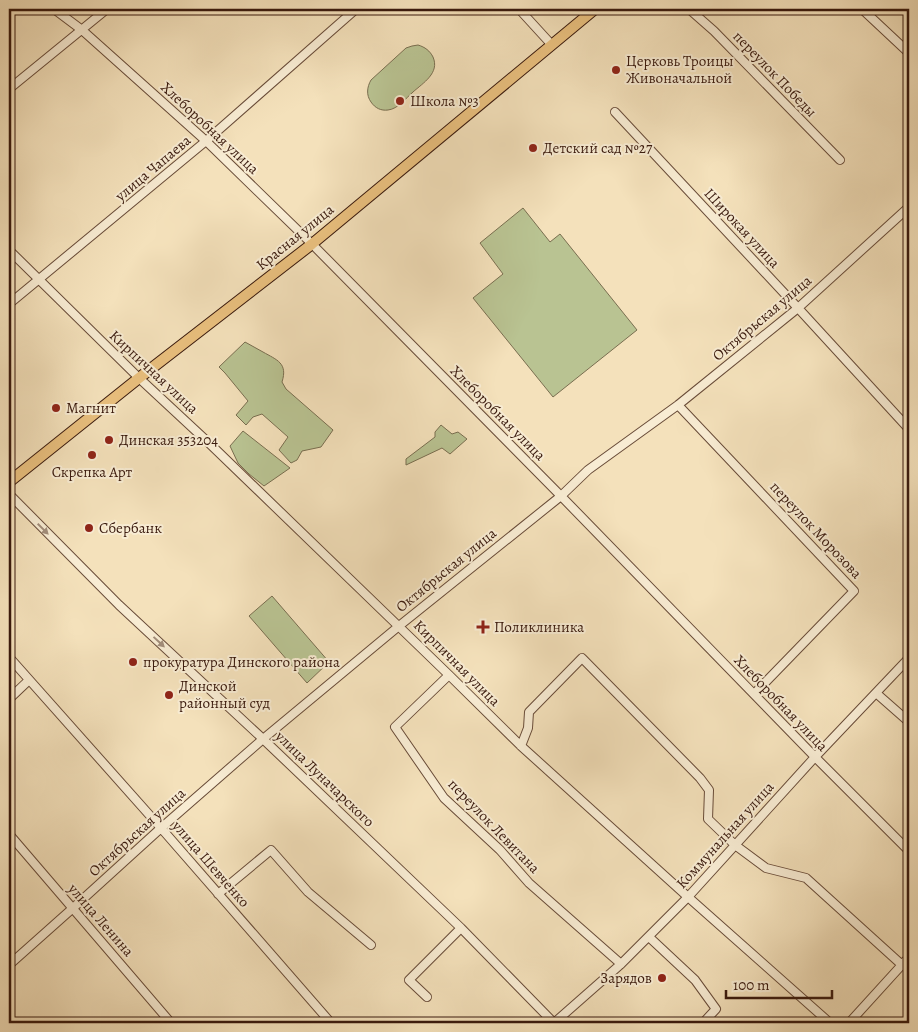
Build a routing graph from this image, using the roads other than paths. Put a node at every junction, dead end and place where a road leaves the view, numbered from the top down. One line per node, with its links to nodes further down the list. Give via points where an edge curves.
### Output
1 (54, 9): 8 (street, Хлеборобная улица)
2 (107, 9): 8 (street)
3 (356, 9): 13 (street, улица Чапаева)
4 (519, 9): 9 (street)
5 (595, 9): 9 (main road, Красная улица)
6 (689, 9): 14 (street, переулок Победы)
7 (862, 9): 10 (street)
8 (82, 30): 11 (street); 13 (street, Хлеборобная улица)
9 (551, 44): 16 (main road, Красная улица)
10 (909, 53)
11 (9, 89)
12 (615, 112): 20 (street, Широкая улица)
13 (206, 141): 16 (street, Хлеборобная улица); 18 (street, улица Чапаева)
14 (840, 160)
15 (909, 207): 20 (street, Октябрьская улица)
16 (312, 244): 21 (main road, Красная улица); 26 (street, Хлеборобная улица)
17 (9, 250): 18 (street, Кирпичная улица)
18 (39, 280): 19 (street, улица Чапаева); 21 (street, Кирпичная улица)
19 (9, 304)
20 (798, 308): 22 (street, Октябрьская улица); 23 (street, Широкая улица)
21 (139, 378): 24 (main road, Красная улица); 27 (street, Кирпичная улица)
22 (678, 405): 26 (street, Октябрьская улица, via 588,470); 33 (street, переулок Морозова, via 854,590)
23 (909, 429)
24 (9, 482)
25 (9, 494): 36 (street, улица Луначарского, one-way to 36, via 119,605)
26 (560, 496): 27 (street, Октябрьская улица); 33 (street, Хлеборобная улица)
27 (399, 626): 30 (street, Кирпичная улица); 36 (street, Октябрьская улица)
28 (9, 657): 31 (street, улица Шевченко)
29 (909, 658): 32 (street, Коммунальная улица)
30 (449, 674): 37 (street, Кирпичная улица); 50 (street, переулок Левитана, via 394,727 444,798 529,882)
31 (29, 680): 34 (street); 39 (street, улица Шевченко)
32 (876, 693): 35 (street); 38 (street, Коммунальная улица)
33 (754, 694): 38 (street, Хлеборобная улица)
34 (9, 699)
35 (909, 722)
36 (263, 739): 39 (street, Октябрьская улица); 46 (street, улица Луначарского)
37 (521, 746): 41 (street, via 528,728 529,712 582,658 700,778 709,790 708,819); 44 (street, Кирпичная улица)
38 (815, 757): 41 (street, Коммунальная улица); 42 (street, Хлеборобная улица)
39 (161, 828): 43 (street, улица Шевченко); 45 (street, Октябрьская улица)
40 (9, 834): 45 (street, улица Ленина)
41 (735, 845): 44 (street, Коммунальная улица); 52 (street, via 766,868 806,878)
42 (909, 851)
43 (218, 894): 48 (street, via 271,850 308,892); 55 (street, улица Шевченко)
44 (688, 897): 47 (street, Коммунальная улица); 58 (street, Кирпичная улица)
45 (73, 908): 51 (street, Октябрьская улица); 54 (street, улица Ленина)
46 (461, 928): 53 (street, via 409,980); 56 (street, улица Луначарского)
47 (649, 937): 50 (street, Коммунальная улица); 57 (street, via 695,980 716,1009)
48 (370, 945)
49 (909, 957): 52 (street)
50 (621, 964): 56 (street, Коммунальная улица)
51 (9, 965)
52 (902, 965): 59 (street)
53 (427, 997)
54 (171, 1023)
55 (331, 1023)
56 (554, 1023)
57 (703, 1023)
58 (830, 1023)
59 (849, 1023)

